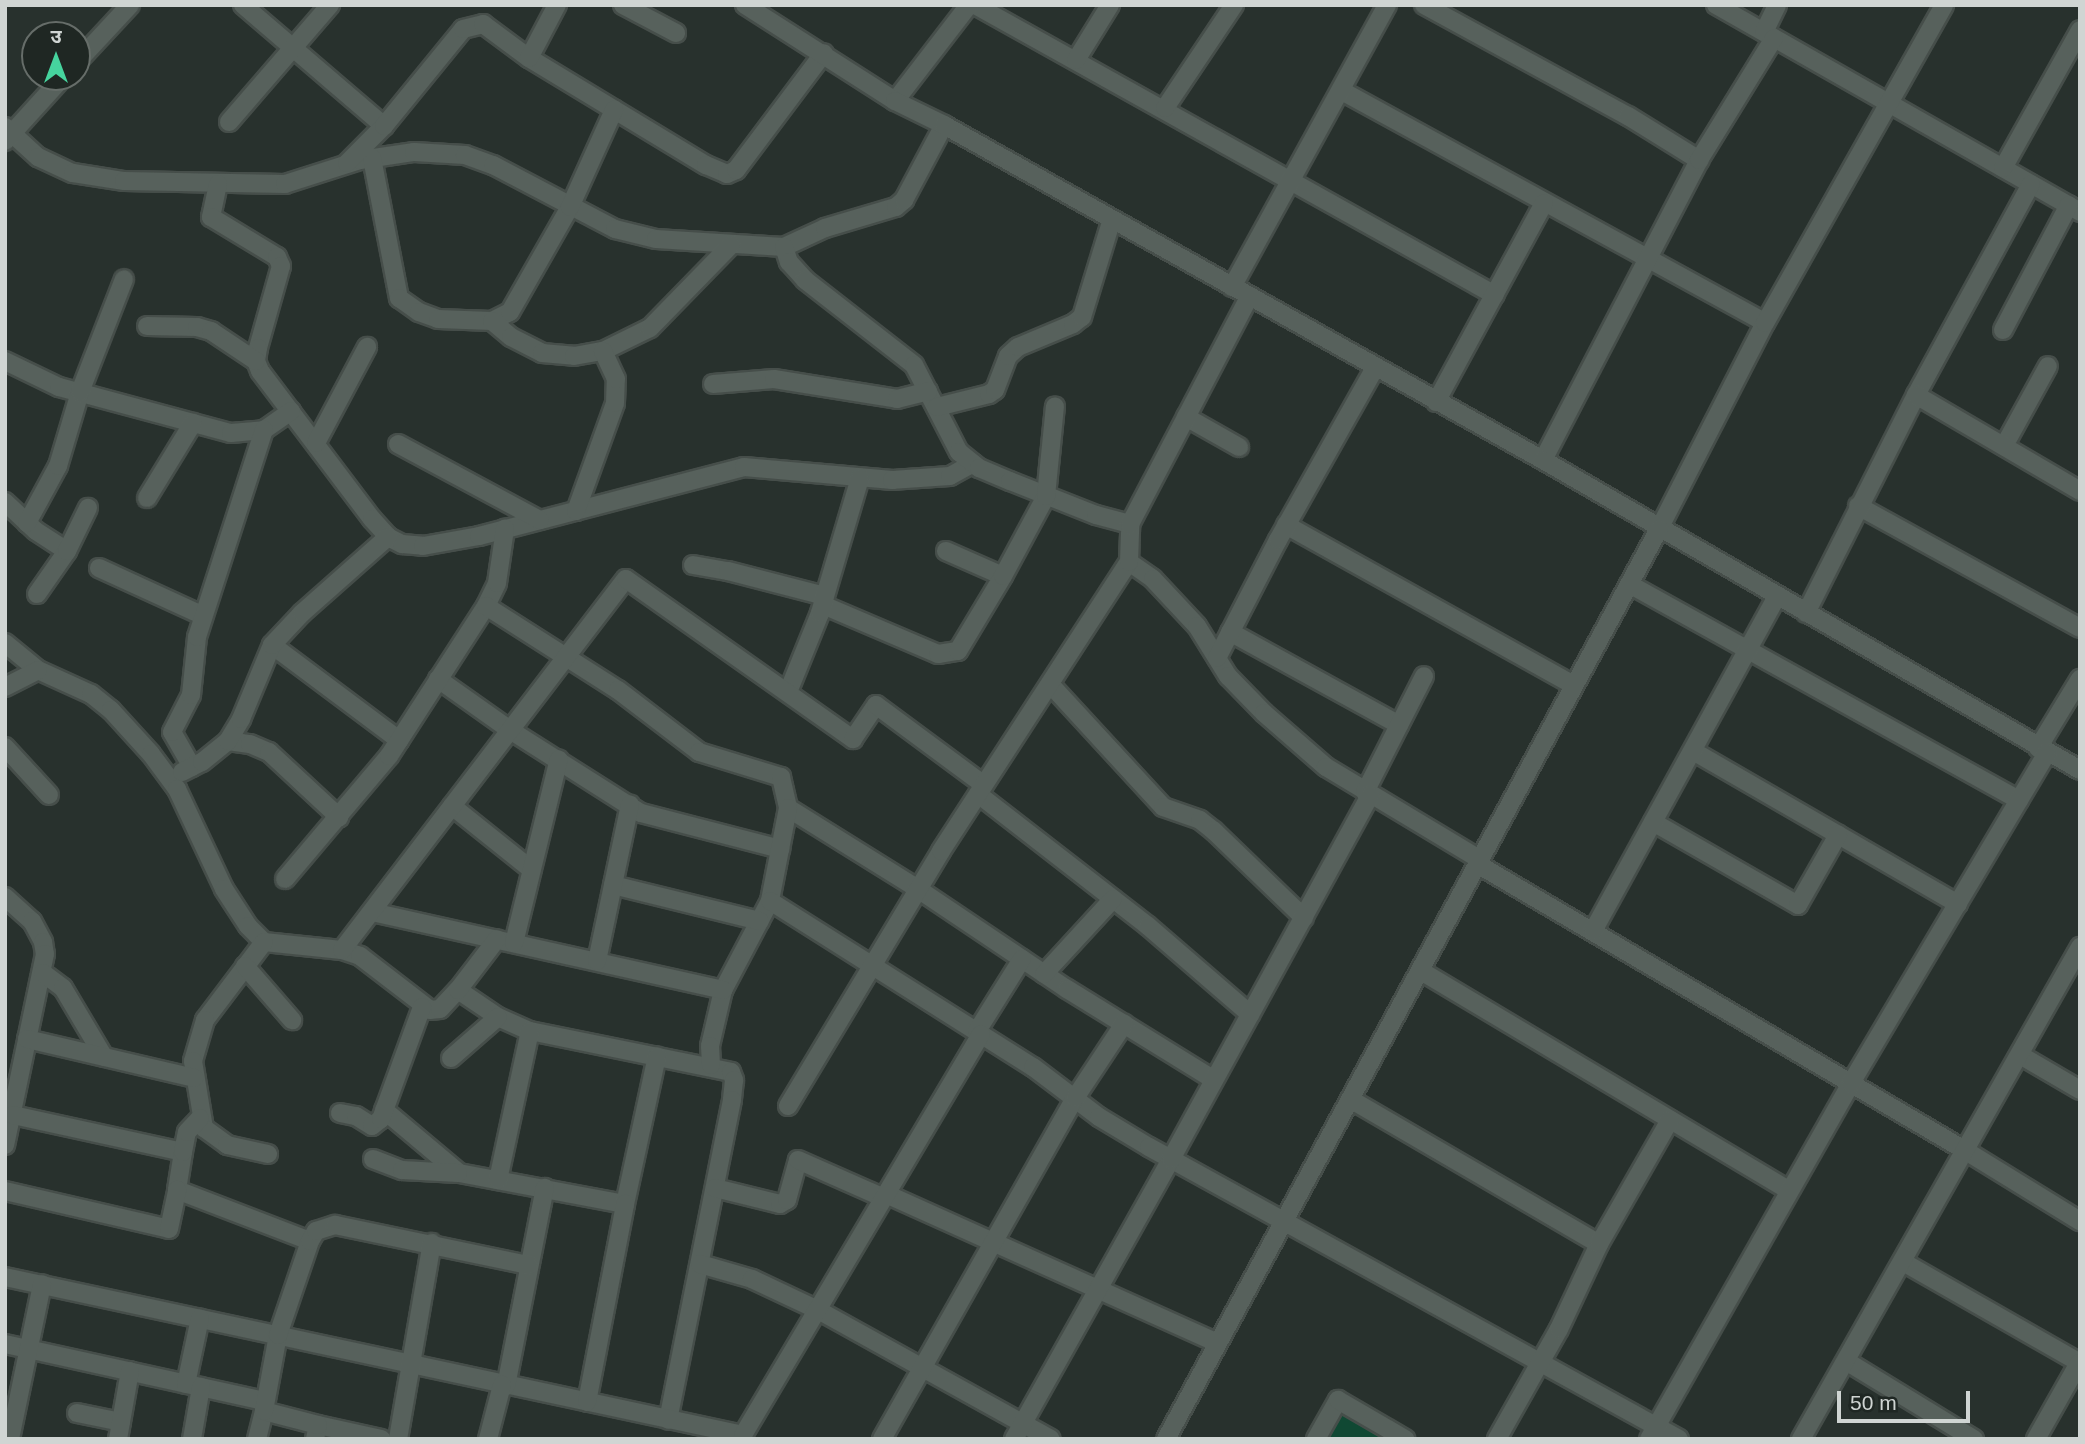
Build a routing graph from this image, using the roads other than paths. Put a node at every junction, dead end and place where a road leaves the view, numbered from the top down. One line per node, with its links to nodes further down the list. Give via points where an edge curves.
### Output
1 (130, 5): 18 (street)
2 (243, 5): 19 (street)
3 (331, 5): 19 (street)
4 (557, 5): 21 (street)
5 (623, 5): 16 (street)
6 (972, 5): 23 (street); 26 (street)
7 (1110, 5): 23 (street)
8 (1234, 5): 28 (street)
9 (1387, 5): 25 (street)
10 (1424, 5): 35 (street)
11 (1716, 5): 17 (street)
12 (1777, 5): 17 (street)
13 (1944, 5): 27 (street)
14 (749, 6): 20 (street)
15 (2080, 30): 22 (street)
16 (676, 33)
17 (1769, 35): 27 (street); 35 (street)
18 (91, 47)
19 (292, 47): 30 (street); 31 (street)
20 (824, 53): 26 (street); 29 (street, via 736,170 727,174)
21 (529, 58): 29 (street); 31 (street, via 484,24 463,29)
22 (2073, 58): 37 (street)
23 (1076, 60): 28 (street)
24 (49, 91): 33 (street)
25 (1342, 91): 38 (street); 41 (street)
26 (895, 101): 32 (street)
27 (1891, 104): 37 (street); 53 (street)
28 (1165, 108): 38 (street)
29 (614, 110): 42 (street)
30 (229, 122)
31 (384, 125): 36 (street)
32 (944, 125): 44 (street); 46 (street, via 896,207 825,228)
33 (8, 133): 39 (street, via 38,157 72,173 124,181)
34 (372, 158): 36 (street); 42 (street, via 414,152 465,155); 52 (street, via 399,298 438,318)
35 (1699, 160): 47 (street)
36 (345, 165): 39 (street, via 285,184)
37 (2003, 168): 40 (street)
38 (1292, 182): 49 (street); 50 (street)
39 (218, 184): 58 (street, via 211,217 277,257 281,265)
40 (2031, 184): 43 (street); 65 (street)
41 (1544, 203): 47 (street); 50 (street)
42 (570, 207): 45 (street, via 615,229 656,239); 52 (street, via 510,312)
43 (2074, 209): 55 (street)
44 (1112, 219): 49 (street); 68 (street, via 1082,317 1018,347 989,394)
45 (731, 245): 46 (street); 57 (street, via 650,328)
46 (784, 247): 63 (street, via 789,262 805,280 914,365)
47 (1650, 261): 53 (street); 77 (street)
48 (124, 279): 64 (street)
49 (1231, 287): 51 (street)
50 (1495, 295): 66 (street)
51 (1249, 297): 61 (street); 70 (street)
52 (492, 321): 57 (street, via 542,353)
53 (1765, 323): 92 (street)
54 (147, 326): 58 (street, via 211,331)
55 (2003, 330)
56 (367, 347): 73 (street)
57 (603, 351): 86 (street, via 616,379 615,403)
58 (256, 360): 69 (street)
59 (5, 361): 64 (street)
60 (2048, 366): 75 (street)
61 (1375, 368): 66 (street); 90 (street)
62 (713, 384): 63 (street, via 774,379 897,399)
63 (928, 391): 68 (street)
64 (80, 392): 71 (street); 88 (street, via 58,466)
65 (1916, 395): 75 (street); 84 (street)
66 (1436, 402): 77 (street)
67 (1055, 406): 81 (street)
68 (937, 407): 78 (street, via 959,452)
69 (290, 411): 72 (street); 73 (street)
70 (1186, 417): 76 (street); 89 (street)
71 (194, 423): 72 (street, via 231,433); 82 (street)
72 (264, 430): 106 (street)
73 (316, 443): 93 (street)
74 (398, 444): 87 (street)
75 (2004, 446): 80 (street)
76 (1239, 447)
77 (1543, 460): 92 (street)
78 (973, 463): 79 (street, via 950,476); 81 (street)
79 (859, 478): 86 (street, via 744,467); 103 (street)
80 (2080, 491)
81 (1046, 496): 89 (street); 99 (street)
82 (147, 498)
83 (5, 502): 88 (street)
84 (1858, 506): 105 (street); 107 (street)
85 (88, 508): 94 (street)
86 (576, 511): 87 (street)
87 (540, 520): 91 (street)
88 (27, 523): 94 (street)
89 (1130, 524): 96 (street)
90 (1286, 525): 108 (street); 119 (street)
91 (505, 529): 93 (street, via 423,545 402,544); 104 (street, via 497,583)
92 (1659, 529): 100 (street); 102 (street)
93 (388, 537): 110 (street)
94 (67, 551): 101 (street)
95 (946, 551): 99 (street)
96 (1129, 562): 113 (street, via 1153,579 1198,626); 118 (street)
97 (693, 565): 103 (street)
98 (99, 568): 106 (street)
99 (1003, 576): 103 (street, via 958,651 946,655)
100 (1629, 584): 111 (street); 119 (street)
101 (37, 594)
102 (1777, 596): 105 (street); 111 (street)
103 (824, 600): 121 (street)
104 (486, 606): 112 (street); 116 (street)
105 (1806, 613): 127 (street)
106 (204, 616): 130 (street, via 193,653 191,695 172,732)
107 (2080, 628)
108 (1230, 632): 113 (street); 122 (street)
109 (5, 643): 114 (street)
110 (272, 645): 124 (street); 125 (street, via 242,719)
111 (1748, 650): 128 (street); 136 (street)
112 (566, 657): 121 (street, via 626,579); 123 (street); 139 (street, via 699,752 781,777)
113 (1217, 658): 134 (street, via 1264,713 1326,767)
114 (38, 670): 120 (street); 132 (street, via 91,694 111,710)
115 (1424, 676): 122 (street)
116 (438, 679): 123 (street); 124 (street)
117 (2080, 679): 127 (street)
118 (1050, 684): 133 (street); 154 (street, via 1163,807 1200,820 1214,831)
119 (1574, 685): 144 (street)
120 (5, 687)
121 (788, 692): 133 (street, via 853,739 876,705)
122 (1399, 725): 134 (street)
123 (510, 730): 129 (street); 138 (street)
124 (399, 740): 140 (street)
125 (228, 741): 130 (street); 140 (street, via 269,752)
126 (5, 747): 135 (street)
127 (2043, 750): 131 (street); 136 (street)
128 (1693, 751): 141 (street); 142 (street)
129 (559, 759): 137 (street); 145 (street)
130 (192, 767): 132 (street)
131 (2080, 770)
132 (169, 778): 158 (street, via 224,889)
133 (981, 790): 148 (street); 150 (street)
134 (1367, 793): 144 (street); 154 (street)
135 (49, 795)
136 (2019, 800): 152 (street)
137 (629, 804): 143 (street, via 659,820); 147 (street)
138 (452, 806): 145 (street); 153 (street)
139 (788, 808): 143 (street); 148 (street)
140 (339, 817): 146 (street)
141 (1653, 822): 142 (street, via 1798,905); 156 (street)
142 (1838, 835): 152 (street)
143 (780, 849): 151 (street)
144 (1480, 863): 156 (street); 166 (street)
145 (532, 870): 157 (street)
146 (285, 879)
147 (613, 885): 155 (street); 162 (street)
148 (918, 890): 161 (street); 164 (street)
149 (5, 897): 167 (street, via 32,921 43,942)
150 (1113, 899): 168 (street); 172 (street)
151 (771, 901): 155 (street); 164 (street)
152 (1958, 904): 186 (street)
153 (372, 912): 157 (street); 160 (street)
154 (1304, 918): 172 (street)
155 (760, 921): 169 (street)
156 (1594, 931): 186 (street)
157 (505, 941): 162 (street); 170 (street)
158 (264, 942): 160 (street); 163 (street)
159 (2080, 947): 165 (street)
160 (342, 950): 171 (street, via 382,971)
161 (1022, 959): 168 (street); 177 (street)
162 (597, 961): 169 (street)
163 (245, 966): 174 (street); 184 (street, via 205,1020 195,1047)
164 (873, 966): 177 (street); 190 (street)
165 (2075, 968): 179 (street)
166 (1421, 971): 189 (street); 195 (street)
167 (43, 973): 178 (street); 181 (street, via 63,988)
168 (1044, 974): 175 (street)
169 (723, 989): 183 (street)
170 (458, 990): 171 (street, via 440,1009); 173 (street)
171 (422, 1007): 191 (street)
172 (1250, 1014): 185 (street)
173 (498, 1017): 176 (street); 182 (street)
174 (292, 1020)
175 (1124, 1024): 185 (street); 188 (street)
176 (530, 1031): 180 (street); 203 (street)
177 (979, 1033): 188 (street); 209 (street)
178 (27, 1039): 181 (street); 193 (street)
179 (2020, 1055): 187 (street); 197 (street)
180 (657, 1056): 183 (street); 210 (street)
181 (104, 1057): 184 (street)
182 (451, 1059)
183 (710, 1065): 205 (street, via 731,1072 734,1080)
184 (195, 1078): 194 (street)
185 (1213, 1079): 201 (street)
186 (1851, 1083): 197 (street); 207 (street)
187 (2080, 1090)
188 (1075, 1098): 201 (street); 215 (street)
189 (1350, 1099): 211 (street); 216 (street)
190 (788, 1107)
191 (384, 1110): 192 (street, via 372,1126); 202 (street)
192 (340, 1113)
193 (13, 1115): 196 (street); 198 (street)
194 (200, 1118): 198 (street, via 187,1132); 199 (street, via 214,1137 227,1145)
195 (1670, 1120): 207 (street); 216 (street)
196 (5, 1145)
197 (1966, 1151): 212 (street); 217 (street)
198 (183, 1152): 206 (street)
199 (268, 1153)
200 (373, 1159): 202 (street, via 402,1170)
201 (1171, 1159): 211 (street); 222 (street)
202 (459, 1173): 203 (street)
203 (498, 1180): 204 (street)
204 (545, 1188): 210 (street); 219 (street)
205 (715, 1188): 209 (street, via 780,1203 787,1200 798,1160); 218 (street)
206 (177, 1190): 208 (street, via 169,1229); 213 (street)
207 (1789, 1190): 244 (street)
208 (5, 1191)
209 (885, 1196): 215 (street); 223 (street)
210 (625, 1204): 237 (street)
211 (1284, 1221): 226 (street); 230 (street)
212 (2080, 1221)
213 (310, 1241): 214 (street, via 316,1231 335,1225); 225 (street)
214 (432, 1244): 219 (street); 232 (street)
215 (993, 1244): 222 (street); 233 (street)
216 (1599, 1244): 230 (street)
217 (1903, 1262): 229 (street); 231 (street)
218 (700, 1264): 223 (street, via 752,1279); 240 (street)
219 (529, 1265): 235 (street)
220 (5, 1277): 221 (street)
221 (42, 1284): 224 (street); 228 (street)
222 (1097, 1291): 226 (street); 241 (street)
223 (818, 1310): 233 (street); 245 (street)
224 (200, 1318): 225 (street); 236 (street)
225 (278, 1335): 232 (street); 238 (street)
226 (1217, 1343): 255 (street)
227 (5, 1344): 228 (street)
228 (29, 1349): 234 (street); 246 (street)
229 (1846, 1361): 260 (street); 261 (street)
230 (1539, 1363): 244 (street); 258 (street)
231 (2079, 1363): 262 (street)
232 (412, 1366): 235 (street); 250 (street)
233 (924, 1367): 241 (street); 252 (street)
234 (130, 1371): 236 (street); 242 (street)
235 (504, 1385): 237 (street); 251 (street)
236 (194, 1386): 238 (street); 247 (street)
237 (587, 1402): 240 (street)
238 (265, 1406): 243 (street); 248 (street)
239 (77, 1413): 242 (street)
240 (668, 1420): 245 (street)
241 (1023, 1423): 253 (street); 254 (street)
242 (119, 1430)
243 (316, 1432): 249 (street)
244 (1653, 1433): 259 (street)
245 (742, 1437)
246 (10, 1439)
247 (191, 1439)
248 (257, 1439)
249 (381, 1439)
250 (398, 1439)
251 (488, 1439)
252 (882, 1439)
253 (1014, 1439)
254 (1051, 1439)
255 (1166, 1439)
256 (1317, 1439): 257 (street, via 1338,1400)
257 (1405, 1439)
258 (1497, 1439)
259 (1679, 1439)
260 (1801, 1439)
261 (1974, 1439)
262 (2036, 1439)

